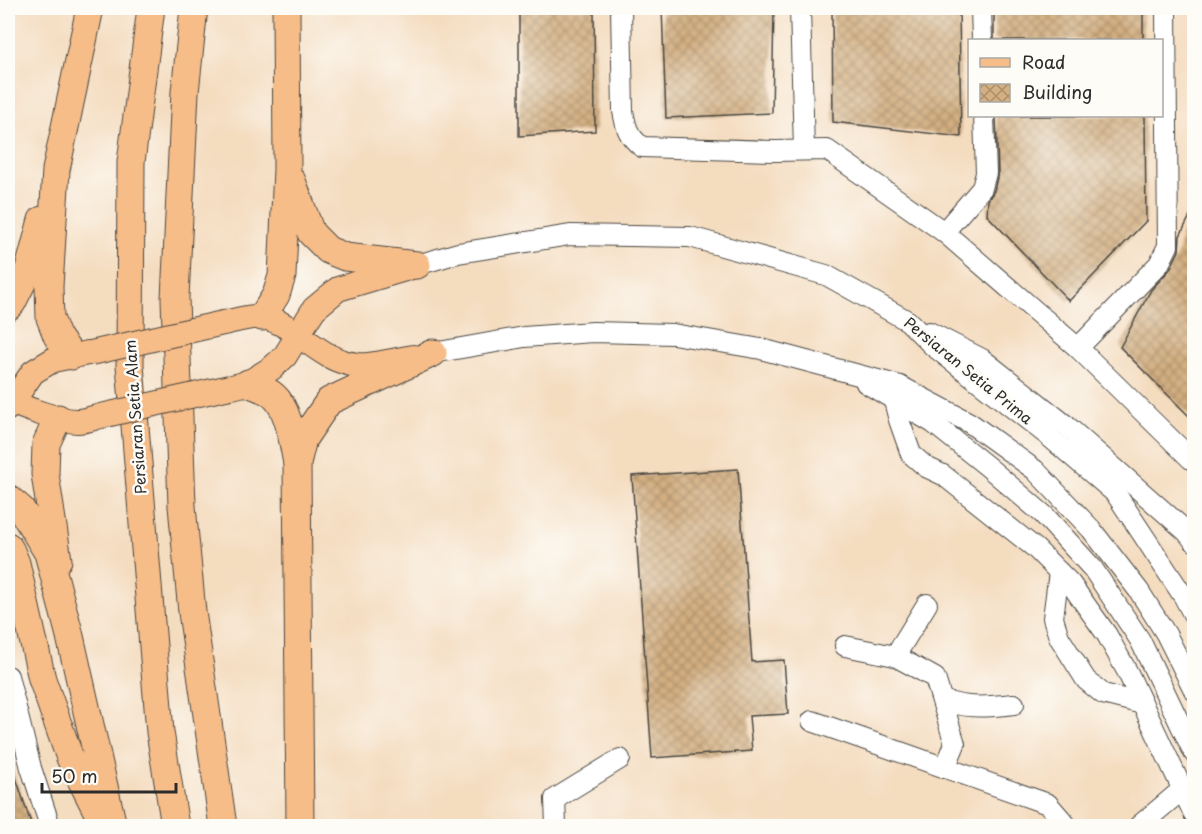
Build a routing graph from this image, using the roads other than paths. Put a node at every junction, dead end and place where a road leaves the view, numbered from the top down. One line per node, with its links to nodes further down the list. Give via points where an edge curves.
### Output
1 (90, 8): 13 (highway)
2 (151, 8): 53 (highway, Persiaran Setia Alam, via 131,162 130,365 160,732)
3 (194, 8): 54 (highway, via 185,92 175,298 182,506 192,612)
4 (286, 8): 12 (highway)
5 (621, 8): 11 (street, via 623,111 632,139 642,147)
6 (800, 8): 11 (street)
7 (981, 8): 9 (street)
8 (1166, 8): 20 (street, via 1168,246 1159,264)
9 (982, 39)
10 (984, 117): 14 (street, via 986,173 982,188)
11 (804, 150): 14 (street, via 827,150)
12 (287, 169): 15 (highway, via 311,233 328,250 345,257); 17 (highway, via 282,276 276,295)
13 (57, 170): 16 (highway, via 29,268); 22 (highway, via 51,318 57,336)
14 (944, 232): 20 (street)
15 (417, 265): 18 (street, Persiaran Setia Prima, via 458,253 570,235 690,237 826,275); 19 (main road, via 338,289 314,309)
16 (8, 307)
17 (262, 316): 19 (main road); 22 (main road, bridge)
18 (908, 321): 31 (street, via 982,359 1068,427); 35 (street, Persiaran Setia Prima, via 932,345 1116,494)
19 (297, 335): 21 (main road, via 325,355 360,366); 24 (main road, via 285,356 272,368)
20 (1078, 348): 28 (street)
21 (433, 353): 23 (street, via 524,338 593,332 673,334 761,350); 29 (highway, via 329,401 303,439)
22 (81, 354): 26 (main road, via 53,360 33,372)
23 (848, 372): 25 (street); 40 (street, via 900,386 970,423 1035,470 1091,529 1138,591 1166,634)
24 (239, 385): 27 (main road, bridge, via 76,421); 29 (highway, via 265,390 276,397 286,416)
25 (894, 401): 33 (street, via 911,454 979,502); 45 (street, via 933,423 988,467 1044,515 1093,569 1140,640)
26 (9, 403): 27 (main road)
27 (58, 418): 36 (highway, via 46,444 45,474)
28 (1193, 459)
29 (297, 463): 55 (highway)
30 (8, 498): 36 (highway, via 21,509 48,553)
31 (1194, 541)
32 (8, 546): 51 (highway, via 16,562 42,679 70,758)
33 (1059, 572): 43 (street, via 1107,635); 43 (street, via 1053,618 1059,637 1086,680 1103,694)
34 (927, 604): 38 (street)
35 (1194, 616)
36 (69, 632): 52 (highway)
37 (845, 646): 38 (street)
38 (895, 656): 41 (street, via 935,678)
39 (8, 676): 50 (street)
40 (1194, 690)
41 (942, 700): 42 (street, via 970,707); 47 (street, via 955,744)
42 (1014, 704)
43 (1143, 704): 48 (street)
44 (812, 721): 47 (street)
45 (1194, 748)
46 (620, 759): 56 (street, via 555,799)
47 (945, 768): 57 (street, via 1048,804)
48 (1183, 789): 49 (street); 58 (street)
49 (1194, 814)
50 (50, 826)
51 (105, 826)
52 (113, 826)
53 (175, 826)
54 (223, 826)
55 (300, 826)
56 (556, 826)
57 (1067, 826)
58 (1139, 826)

